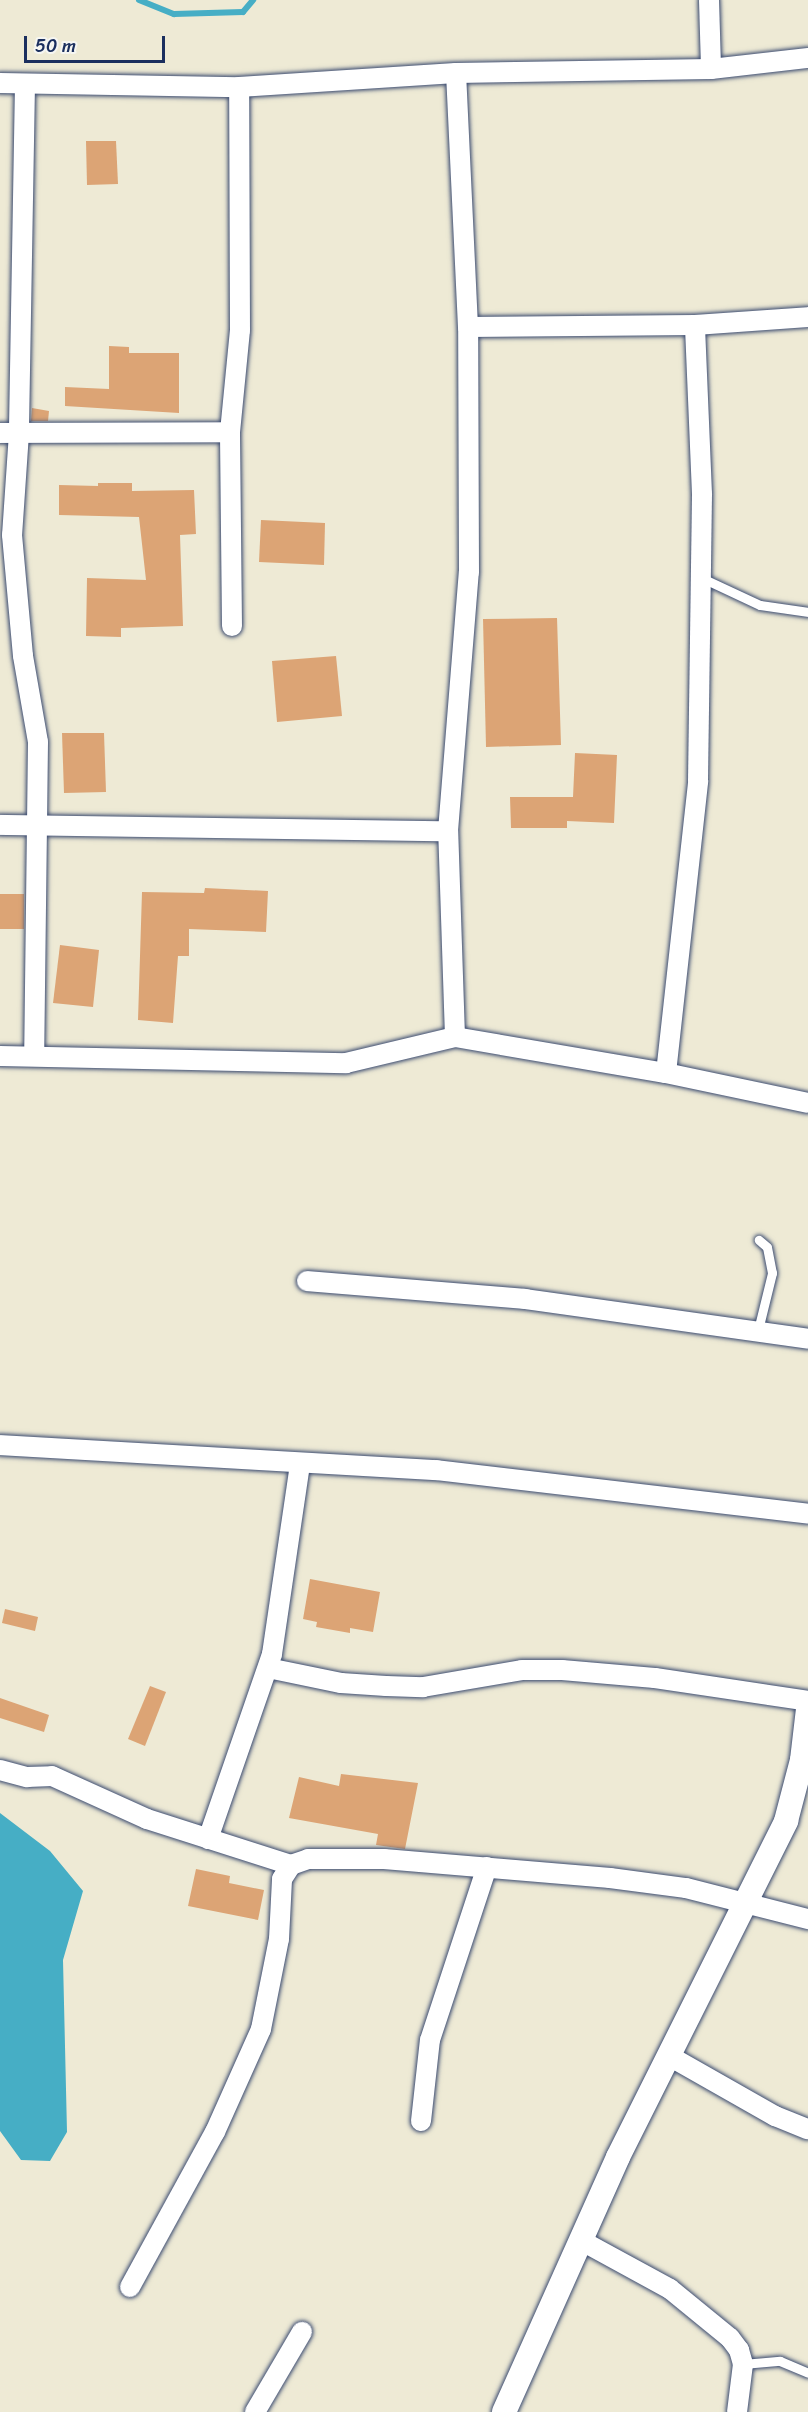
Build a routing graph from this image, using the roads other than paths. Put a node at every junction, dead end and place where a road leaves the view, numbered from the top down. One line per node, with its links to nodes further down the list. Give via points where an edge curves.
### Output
1 (709, 0): 3 (street)
2 (808, 58): 3 (street)
3 (711, 69): 4 (street)
4 (456, 73): 7 (street); 10 (street)
5 (0, 83): 6 (street)
6 (25, 84): 7 (street); 12 (street)
7 (239, 87): 11 (street, via 240,330)
8 (808, 317): 9 (street)
9 (695, 325): 10 (street); 13 (street)
10 (468, 327): 18 (street, via 469,572)
11 (230, 432): 12 (street); 15 (street)
12 (10, 433): 16 (street, via 12,535 23,656 38,742)
13 (702, 578): 14 (lane, via 760,605); 22 (street, via 698,782)
14 (808, 612)
15 (232, 626)
16 (38, 824): 17 (street); 18 (street); 20 (street)
17 (0, 825)
18 (448, 831): 19 (street)
19 (455, 1037): 20 (street, via 346,1063); 22 (street)
20 (34, 1055): 21 (street)
21 (0, 1056)
22 (666, 1073): 23 (street)
23 (808, 1103)
24 (759, 1240): 26 (lane, via 767,1247 772,1273)
25 (307, 1281): 26 (street, via 525,1299)
26 (758, 1330): 27 (street)
27 (808, 1339)
28 (0, 1445): 29 (street)
29 (300, 1464): 30 (street, via 436,1470); 31 (street, via 284,1588)
30 (808, 1514)
31 (268, 1668): 32 (street, via 341,1683 386,1686 423,1686 522,1670 562,1670 655,1678); 35 (street)
32 (808, 1701)
33 (808, 1709): 38 (street, via 802,1760 786,1821)
34 (0, 1770): 35 (street, via 27,1777 52,1776 147,1819)
35 (208, 1839): 36 (street)
36 (291, 1865): 37 (street, via 308,1859 384,1859); 44 (street, via 282,1879 279,1939 261,2029 215,2132)
37 (487, 1867): 38 (street, via 686,1888); 41 (street, via 430,2040)
38 (747, 1903): 39 (street); 40 (street)
39 (808, 1919)
40 (671, 2057): 42 (street, via 775,2116); 43 (street, via 618,2157)
41 (421, 2121)
42 (808, 2129)
43 (582, 2241): 46 (street, via 670,2289 730,2338 740,2350); 49 (street)
44 (130, 2287)
45 (302, 2332): 48 (street)
46 (743, 2364): 47 (lane, via 780,2361); 50 (street)
47 (808, 2373)
48 (255, 2412)
49 (504, 2412)
50 (736, 2412)

